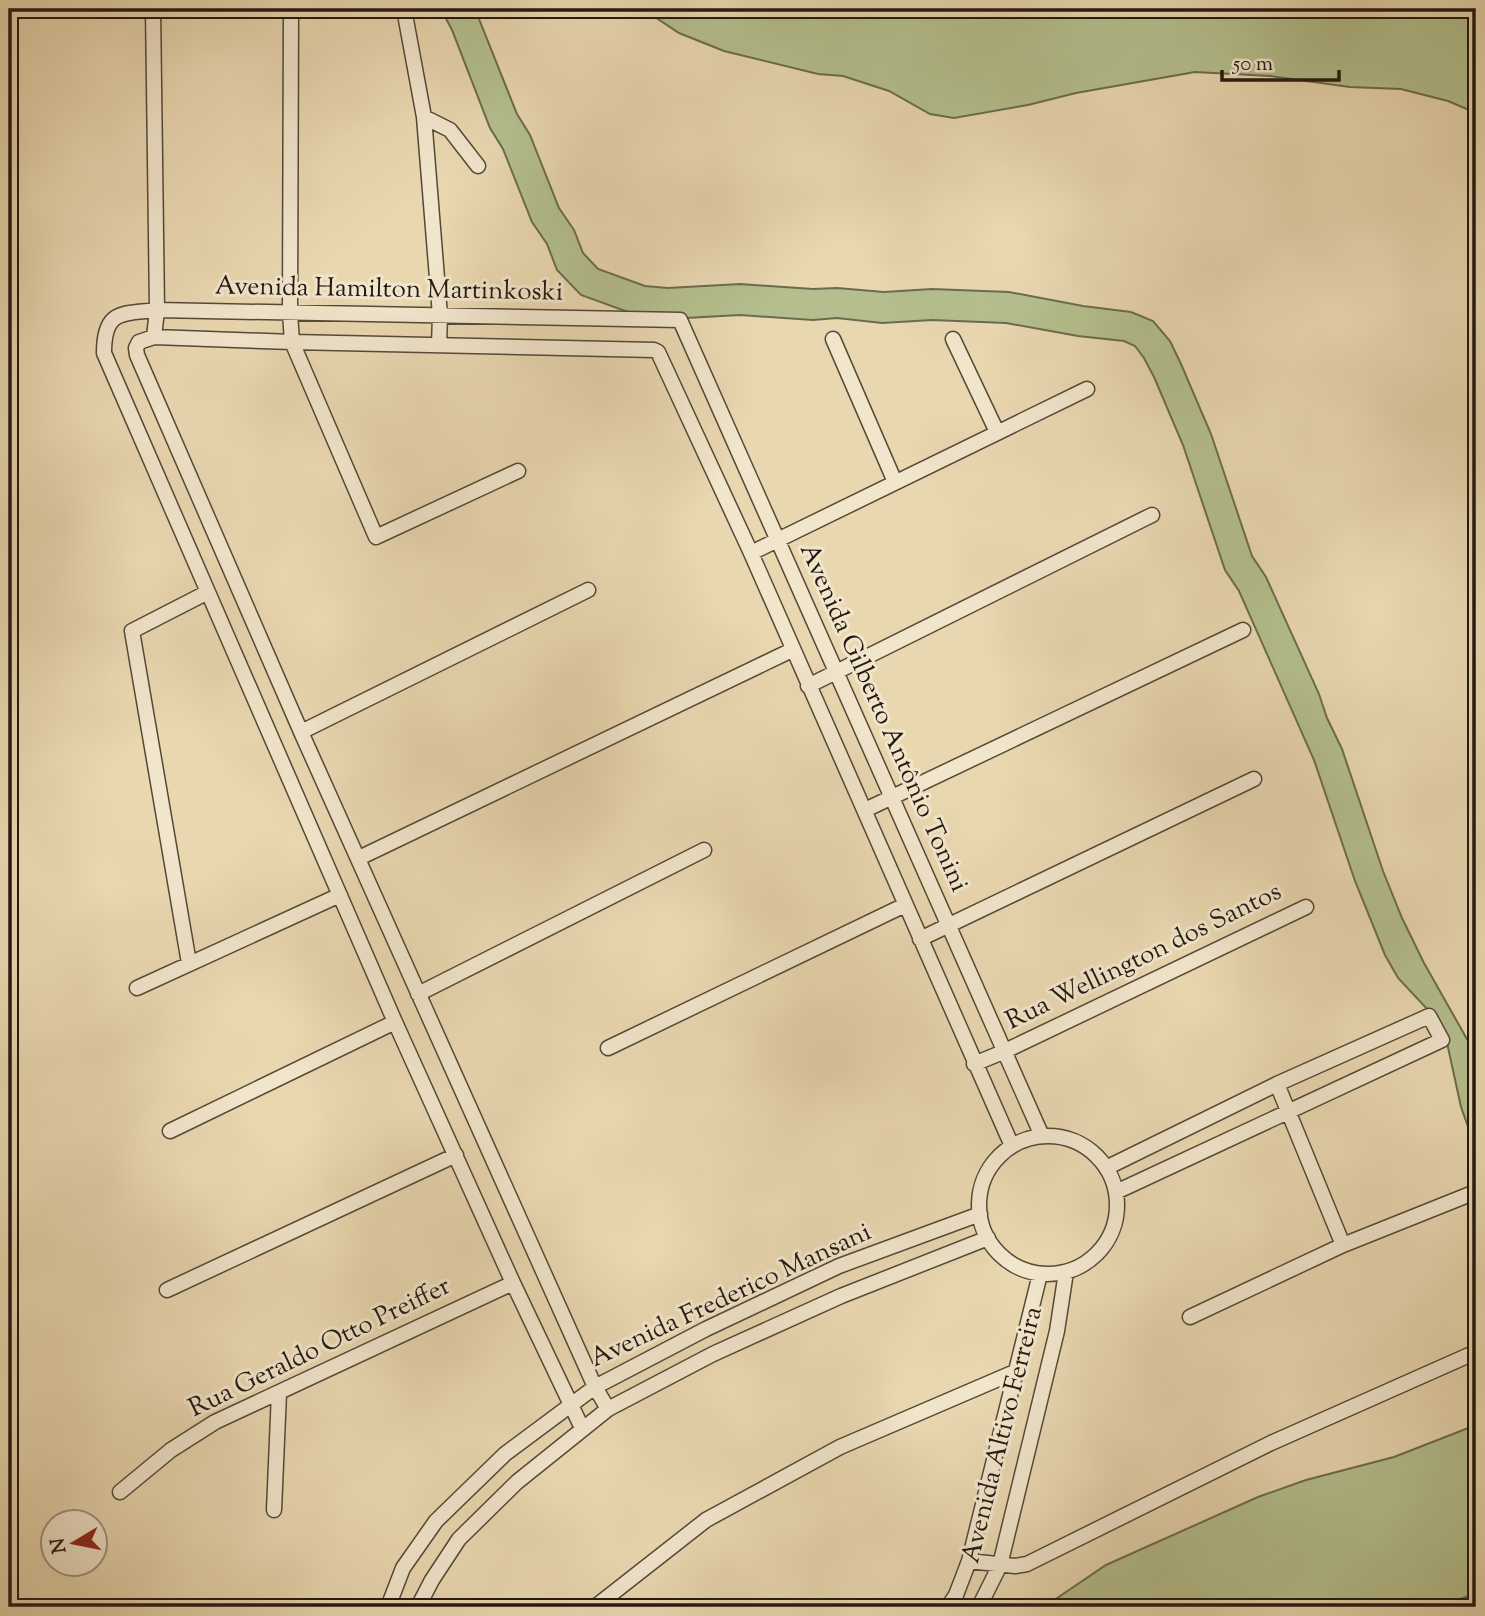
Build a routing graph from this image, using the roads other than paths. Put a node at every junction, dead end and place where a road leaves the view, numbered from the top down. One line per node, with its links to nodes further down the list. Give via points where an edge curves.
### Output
1 (153, 9): 6 (street)
2 (291, 9): 7 (street)
3 (404, 9): 4 (street)
4 (424, 117): 5 (street, via 450,130); 8 (street)
5 (478, 166)
6 (157, 310): 7 (street, Avenida Hamilton Martinkoski); 10 (street); 24 (street, Avenida Hamilton Martinkoski, via 124,314 110,321 104,332 104,353)
7 (290, 313): 8 (street, Avenida Hamilton Martinkoski); 13 (street)
8 (440, 316): 9 (street, Avenida Hamilton Martinkoski); 14 (street)
9 (680, 320): 21 (street, Avenida Gilberto Antônio Tonini)
10 (154, 337): 13 (street, Avenida Hamilton Martinkoski); 29 (street, Avenida Hamilton Martinkoski, via 139,342 137,355)
11 (833, 339): 19 (street)
12 (953, 339): 17 (street)
13 (292, 342): 14 (street, Avenida Hamilton Martinkoski); 18 (street, via 376,537)
14 (439, 345): 15 (street, Avenida Hamilton Martinkoski)
15 (654, 349): 22 (street, Avenida Gilberto Antônio Tonini, via 662,356)
16 (1087, 389): 17 (street)
17 (997, 432): 19 (street)
18 (518, 471)
19 (895, 482): 21 (street)
20 (1152, 515): 27 (street)
21 (777, 539): 22 (street); 27 (street, Avenida Gilberto Antônio Tonini)
22 (751, 553): 26 (street, Avenida Gilberto Antônio Tonini)
23 (588, 590): 29 (street)
24 (208, 592): 35 (street); 40 (street, via 132,631)
25 (1243, 631): 31 (street)
26 (792, 650): 28 (street, Avenida Gilberto Antônio Tonini); 34 (street)
27 (836, 671): 28 (street); 31 (street, Avenida Gilberto Antônio Tonini)
28 (808, 686): 32 (street, Avenida Gilberto Antônio Tonini)
29 (301, 732): 34 (street)
30 (1254, 779): 38 (street)
31 (891, 796): 32 (street); 38 (street, Avenida Gilberto Antônio Tonini)
32 (865, 810): 36 (street, Avenida Gilberto Antônio Tonini)
33 (704, 850): 42 (street)
34 (359, 858): 42 (street)
35 (340, 895): 40 (street); 43 (street)
36 (905, 905): 39 (street, Avenida Gilberto Antônio Tonini); 44 (street)
37 (1306, 907): 45 (street, Rua Wellington dos Santos)
38 (948, 925): 39 (street); 45 (street, Avenida Gilberto Antônio Tonini)
39 (920, 939): 46 (street, Avenida Gilberto Antônio Tonini)
40 (189, 963): 41 (street)
41 (138, 988)
42 (418, 994): 66 (street)
43 (395, 1022): 49 (street); 52 (street)
44 (608, 1048)
45 (1003, 1052): 46 (street, Rua Wellington dos Santos); 50 (street, Avenida Gilberto Antônio Tonini)
46 (974, 1064): 51 (street, Avenida Gilberto Antônio Tonini)
47 (1277, 1084): 48 (street); 48 (street, via 1429,1016 1442,1040); 53 (street)
48 (1288, 1110): 54 (street); 58 (street)
49 (170, 1131)
50 (1042, 1136): 51 (street); 53 (street, via 1078,1143)
51 (1012, 1146): 56 (street, via 985,1177)
52 (456, 1155): 61 (street); 62 (street)
53 (1106, 1168): 54 (street)
54 (1116, 1192): 59 (street, via 1116,1217 1107,1241 1090,1260)
55 (1473, 1193): 58 (street)
56 (980, 1214): 57 (street); 66 (street, Avenida Frederico Mansani, via 839,1266)
57 (988, 1238): 60 (street, via 1016,1266); 69 (street, Avenida Frederico Mansani, via 841,1296 713,1354)
58 (1343, 1245): 63 (street)
59 (1066, 1272): 60 (street); 74 (street, Avenida Altivo Ferreira, via 1057,1332)
60 (1040, 1273): 65 (street, Avenida Altivo Ferreira)
61 (513, 1283): 67 (street, Rua Geraldo Otto Preiffer); 68 (street)
62 (167, 1290)
63 (1190, 1317)
64 (1476, 1352): 74 (street, via 1271,1444 1027,1564)
65 (1017, 1371): 73 (street, Avenida Altivo Ferreira); 77 (street, via 841,1447 706,1520)
66 (595, 1387): 68 (street, Avenida Frederico Mansani); 69 (street)
67 (279, 1393): 71 (street, Rua Geraldo Otto Preiffer, via 215,1422 171,1450); 72 (street)
68 (570, 1404): 70 (street); 75 (street, Avenida Frederico Mansani, via 505,1454 436,1521 403,1568)
69 (608, 1409): 70 (street, Avenida Frederico Mansani)
70 (582, 1428): 76 (street, Avenida Frederico Mansani, via 459,1539)
71 (120, 1492)
72 (274, 1510)
73 (970, 1561): 74 (street); 78 (street, Avenida Altivo Ferreira)
74 (1000, 1565): 79 (street, Avenida Altivo Ferreira)
75 (388, 1607)
76 (418, 1607)
77 (595, 1607)
78 (948, 1607)
79 (979, 1607)

